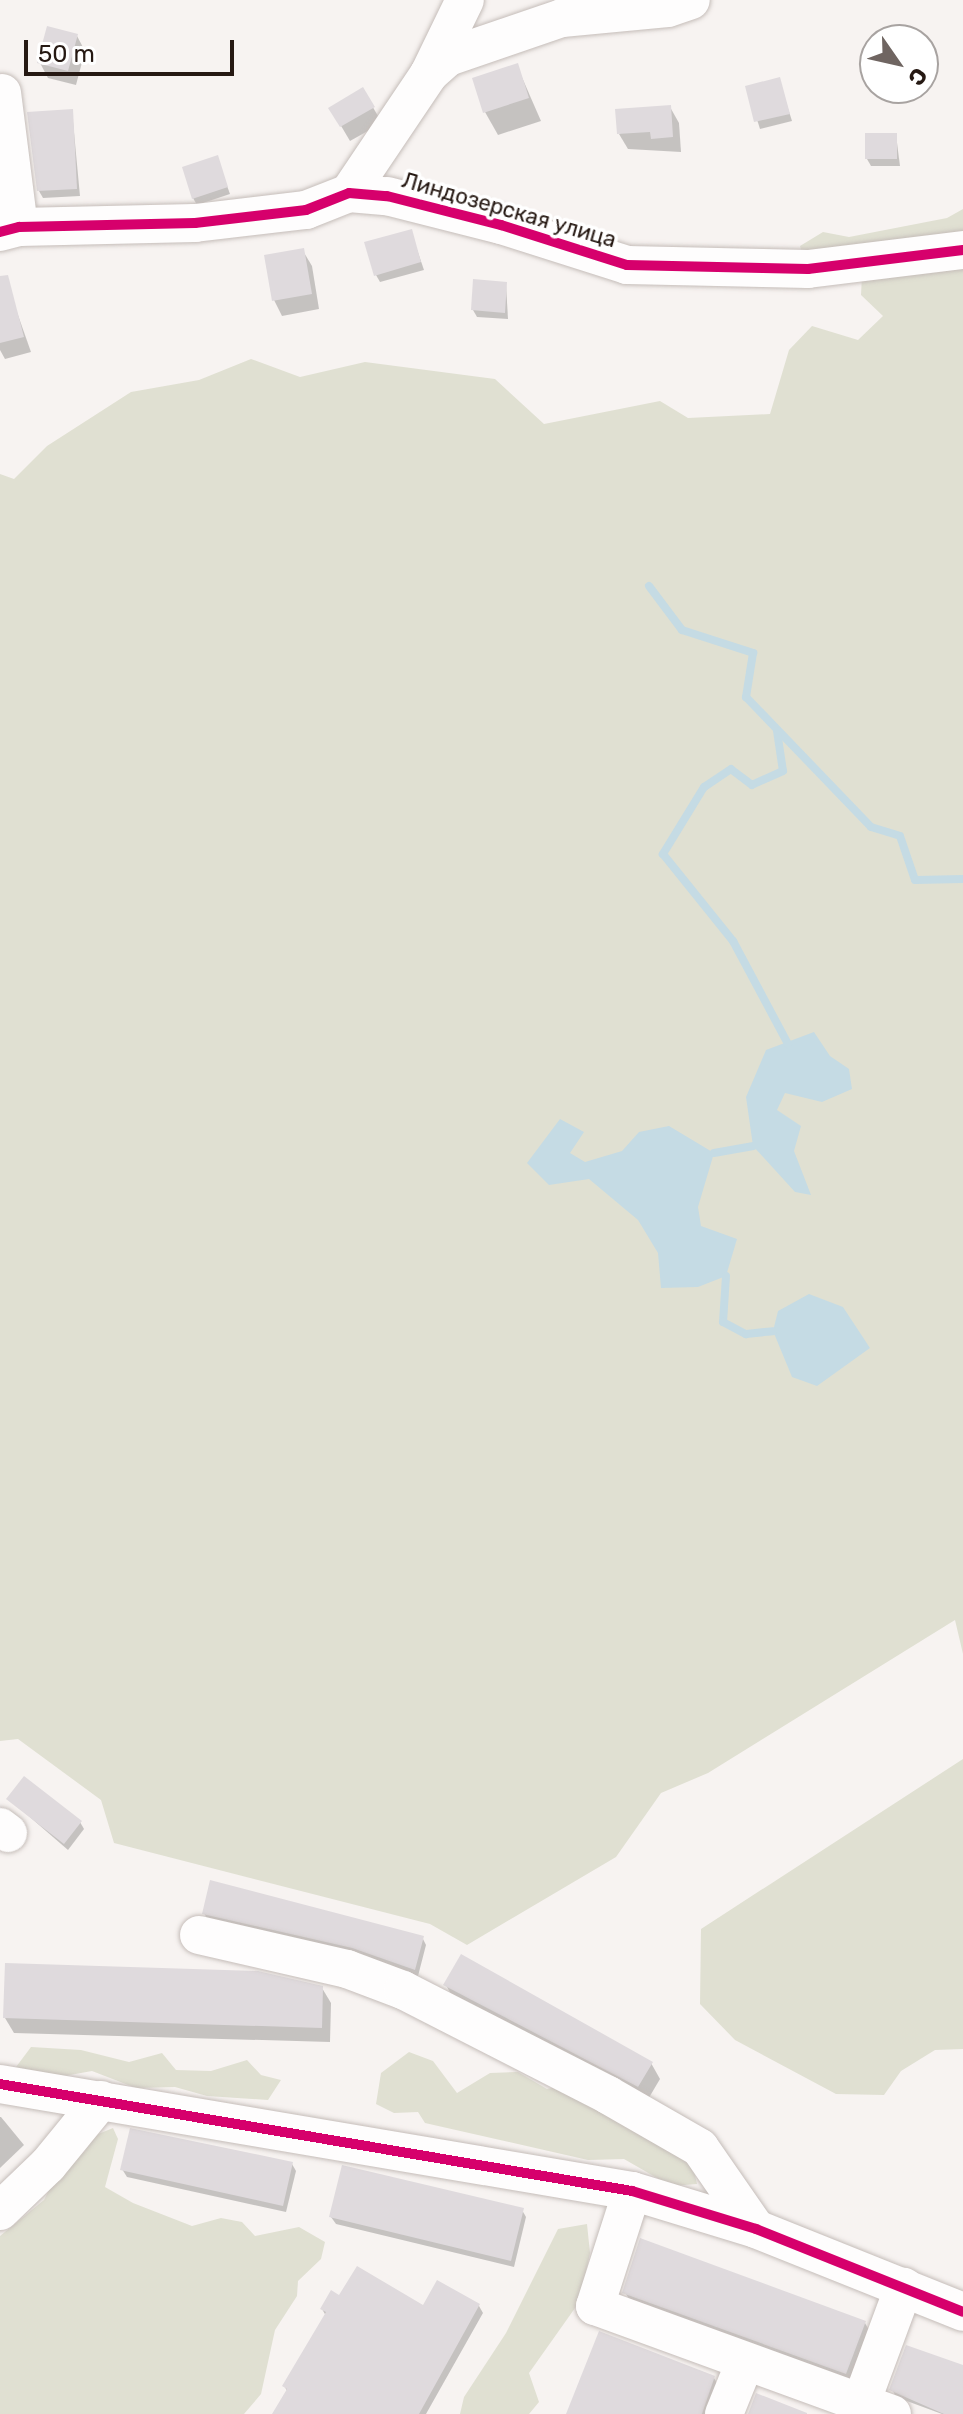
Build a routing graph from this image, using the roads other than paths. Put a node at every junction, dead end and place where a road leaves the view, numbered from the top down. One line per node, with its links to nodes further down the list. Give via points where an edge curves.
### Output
1 (465, 0): 3 (street)
2 (691, 0): 3 (street, Линдозерская улица, via 668,8 562,18 448,57)
3 (429, 74): 5 (street, Линдозерская улица)
4 (2, 93): 6 (street)
5 (349, 193): 6 (street, Линдозерская улица, via 306,210 195,223); 7 (street, Линдозерская улица, via 387,196 501,225 627,265 808,269)
6 (9, 230)
7 (963, 250)
8 (199, 1935): 13 (street, via 347,1969 403,1990 608,2095 700,2148)
9 (0, 2084): 10 (street)
10 (101, 2100): 11 (street); 12 (street, via 48,2165)
11 (632, 2191): 13 (street); 16 (street, via 595,2306)
12 (0, 2211)
13 (756, 2229): 14 (street)
14 (904, 2287): 15 (street); 17 (street)
15 (963, 2312)
16 (745, 2362): 17 (street); 18 (street)
17 (877, 2409)
18 (724, 2414)

